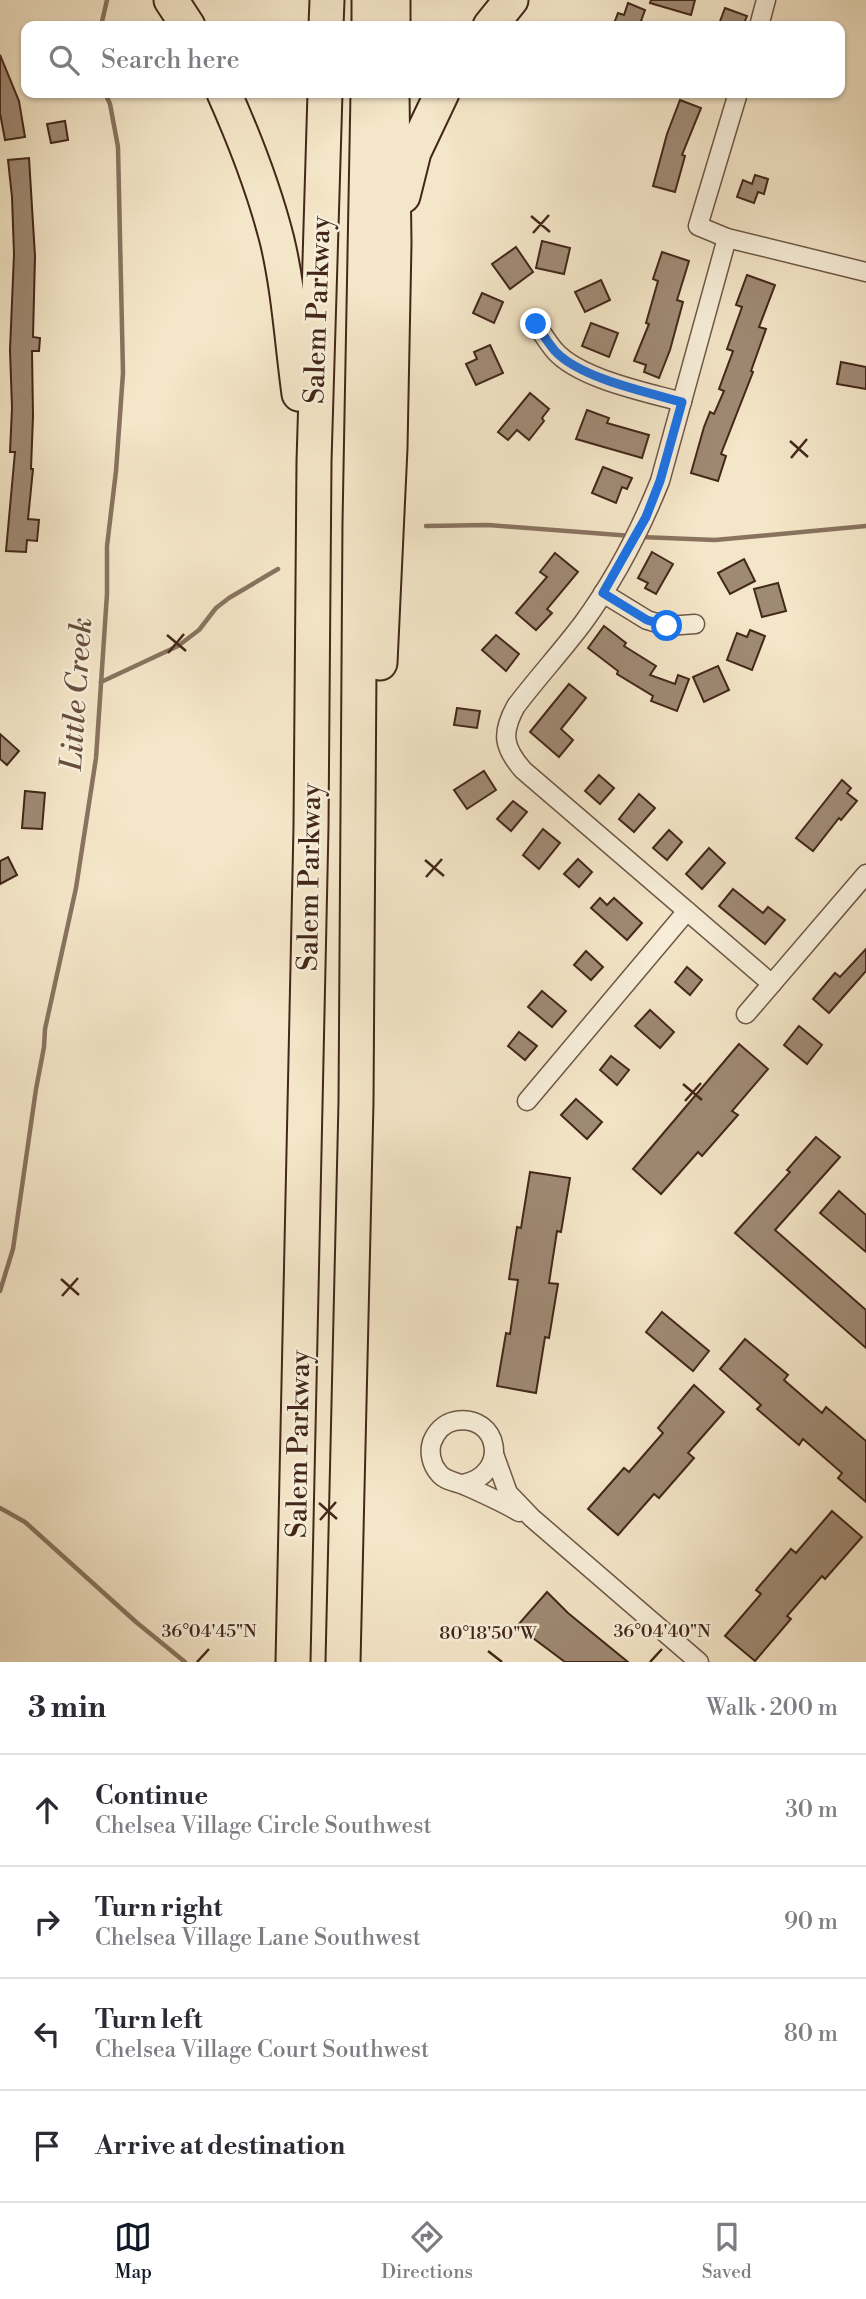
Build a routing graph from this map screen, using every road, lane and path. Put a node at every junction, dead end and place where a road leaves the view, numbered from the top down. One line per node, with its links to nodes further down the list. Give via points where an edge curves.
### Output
1 (172, 0): 7 (highway)
2 (327, 0): 8 (highway)
3 (369, 0): 9 (highway)
4 (393, 0): 10 (highway)
5 (511, 0): 11 (highway)
6 (766, 0): 12 (street)
7 (185, 21)
8 (326, 21)
9 (369, 21)
10 (393, 21)
11 (494, 21)
12 (760, 21)
13 (226, 98): 24 (highway, via 253,163 277,241 301,409)
14 (325, 98): 24 (highway, Salem Parkway)
15 (368, 98): 28 (highway, Salem Parkway)
16 (392, 98): 20 (highway)
17 (440, 98): 20 (highway, via 414,152)
18 (736, 98): 19 (street, via 698,226)
19 (727, 237): 21 (street); 23 (street)
20 (394, 243): 28 (highway, via 385,585 370,853)
21 (866, 272)
22 (536, 324): 23 (street, via 556,352 589,373)
23 (682, 402): 25 (street, via 646,517)
24 (314, 461): 36 (highway, Salem Parkway, via 311,841)
25 (603, 593): 26 (street, via 647,620 667,626); 29 (street, via 512,713 506,735 509,754)
26 (695, 624)
27 (866, 874): 30 (street)
28 (358, 905): 37 (highway, Salem Parkway)
29 (687, 911): 30 (street); 32 (street)
30 (772, 984): 31 (street)
31 (746, 1014)
32 (527, 1101)
33 (494, 1454): 34 (street, via 484,1475); 34 (street, via 492,1439 477,1423 449,1422 438,1431 431,1444 437,1472); 35 (street, via 508,1493)
34 (463, 1484): 35 (street)
35 (532, 1518): 38 (street)
36 (293, 1662)
37 (343, 1662)
38 (699, 1662)

